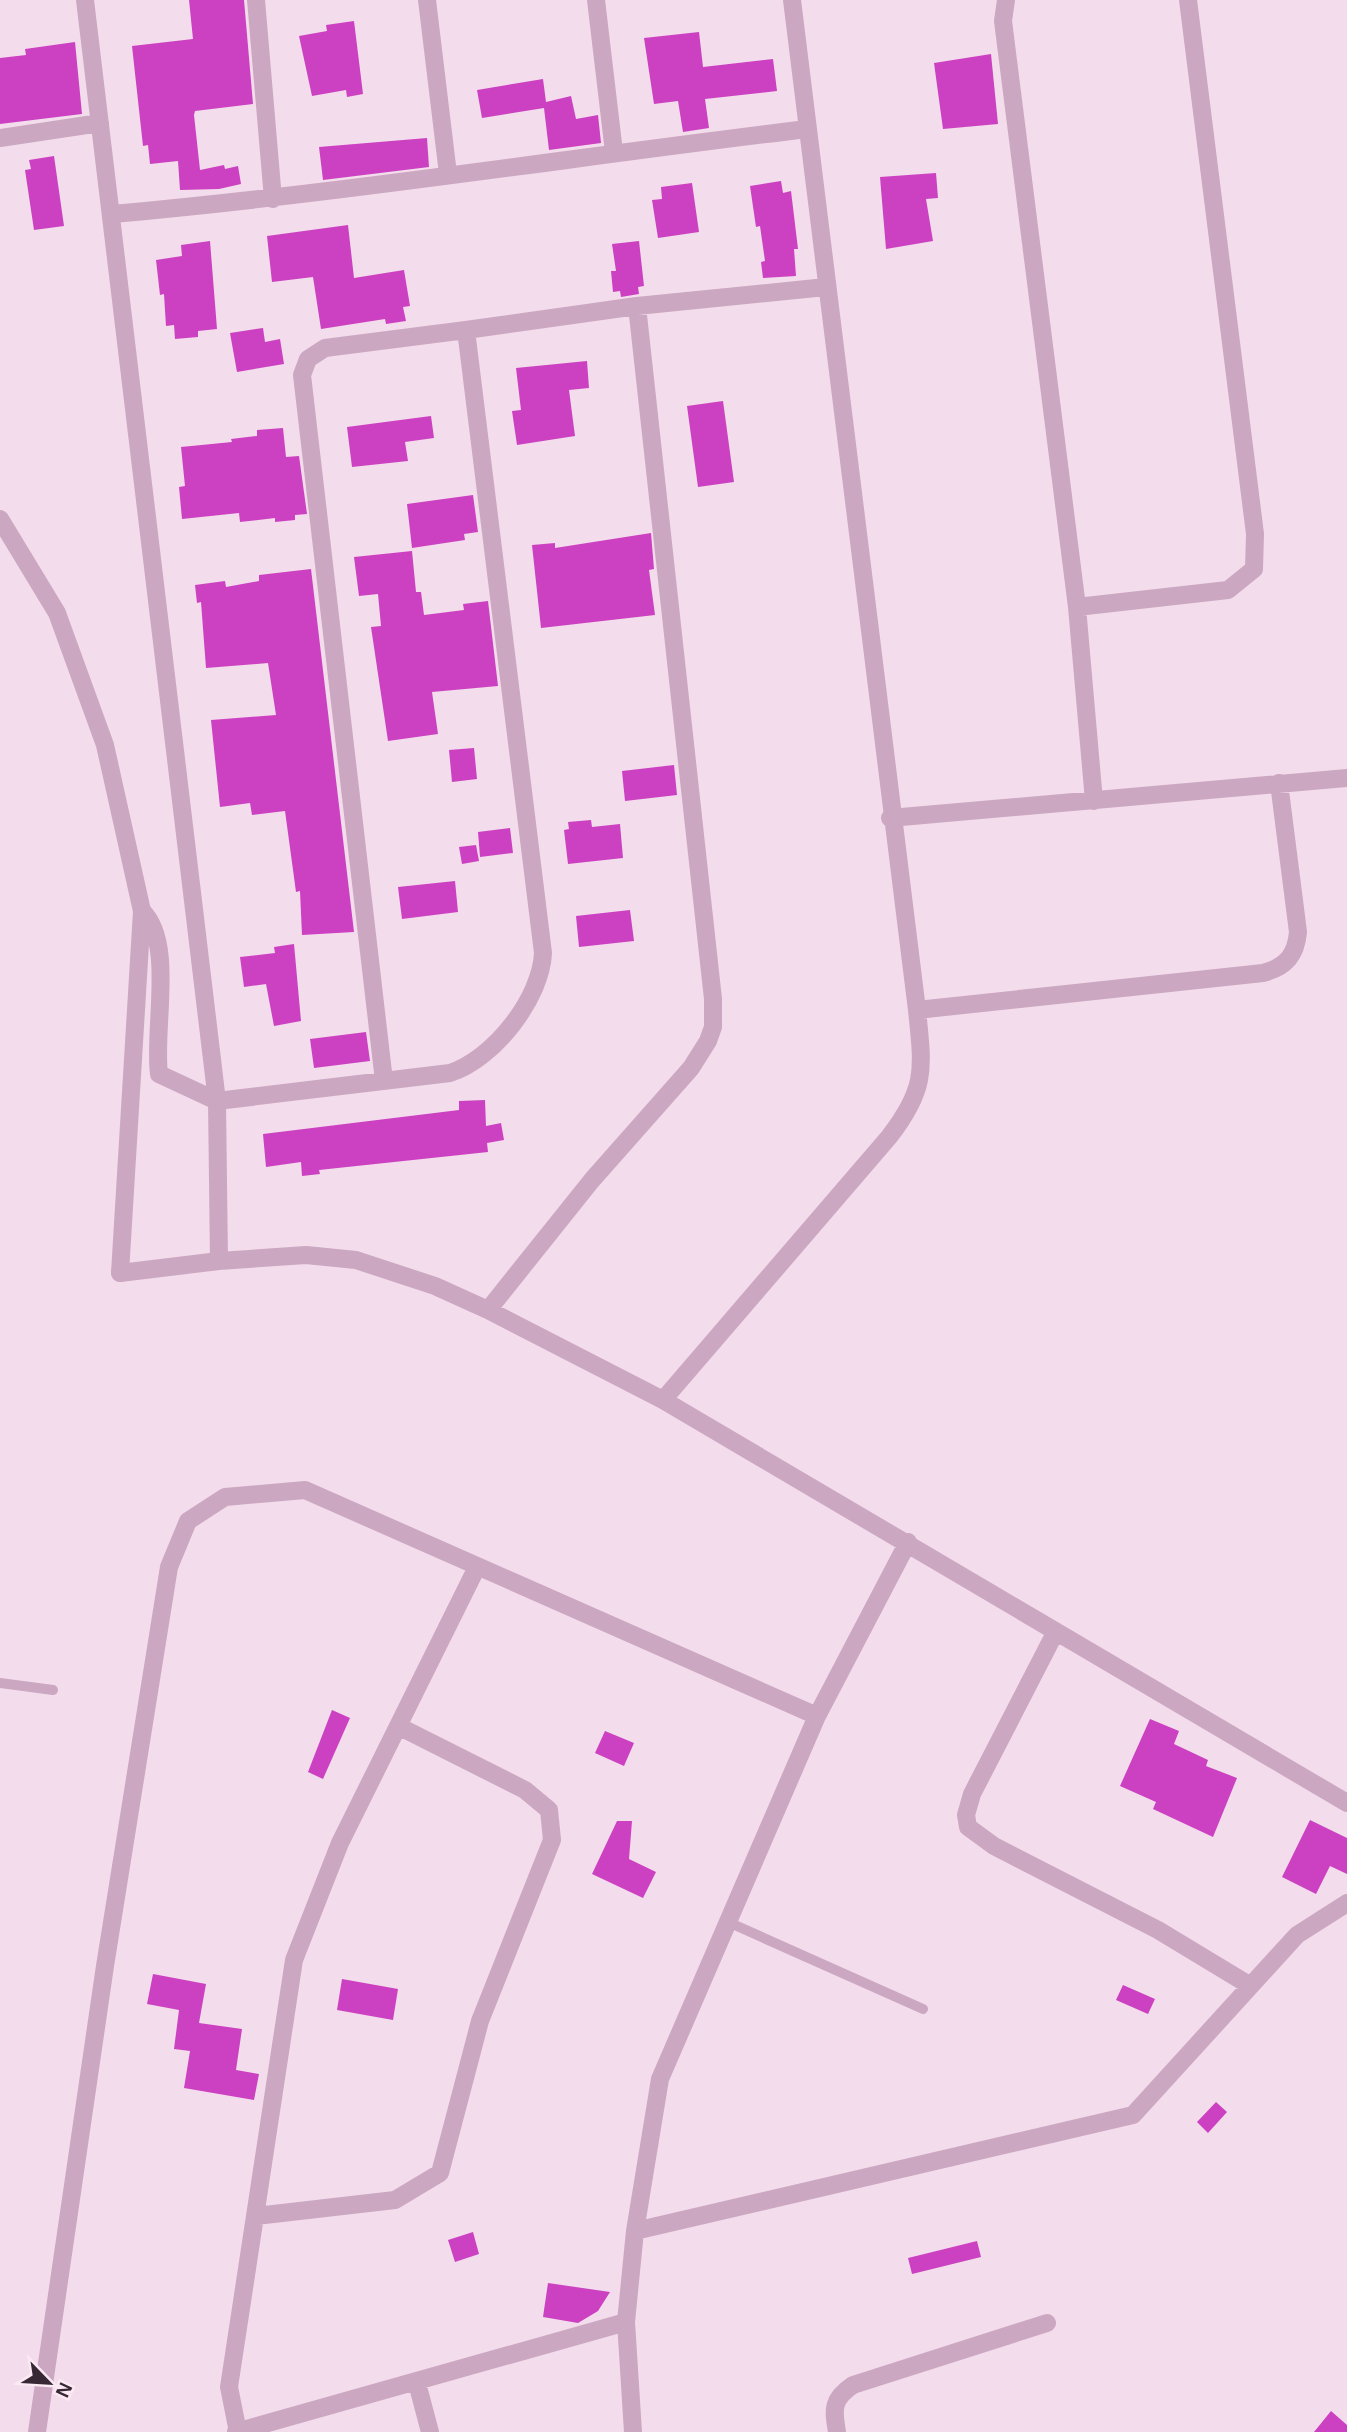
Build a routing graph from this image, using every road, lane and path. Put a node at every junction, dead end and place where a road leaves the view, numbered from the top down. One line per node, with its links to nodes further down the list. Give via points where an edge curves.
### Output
1 (85, 0): 8 (street)
2 (256, 0): 13 (street)
3 (427, 0): 12 (street)
4 (596, 0): 11 (street)
5 (792, 0): 9 (street)
6 (1006, 0): 19 (street, via 1003,21)
7 (1188, 0): 19 (street, via 1255,534 1254,569 1228,590)
8 (100, 124): 10 (street); 14 (street)
9 (807, 130): 11 (street); 15 (street)
10 (0, 138)
11 (614, 152): 12 (street)
12 (448, 174): 13 (street)
13 (273, 199): 14 (street)
14 (113, 214): 27 (street)
15 (827, 287): 16 (street); 23 (street)
16 (637, 306): 17 (street); 29 (street, via 713,1027 691,1068 592,1180)
17 (466, 330): 26 (street, via 542,962 528,1002 470,1065 450,1073); 26 (street, via 326,348 308,359 302,375)
18 (0, 519): 24 (street, via 57,613 105,745)
19 (1077, 607): 22 (street)
20 (1347, 778): 21 (street)
21 (1279, 783): 22 (street); 25 (street, via 1298,932 1289,960 1278,969)
22 (1094, 801): 23 (street)
23 (890, 818): 25 (street)
24 (142, 911): 27 (street, via 151,919 160,944 159,1074); 28 (street, via 120,1273)
25 (917, 1010): 30 (street, via 920,1080 915,1101)
26 (384, 1081): 27 (street)
27 (217, 1101): 28 (street)
28 (219, 1261): 29 (street, via 306,1255 356,1260 396,1271)
29 (488, 1310): 30 (street)
30 (663, 1400): 31 (street)
31 (908, 1542): 33 (street); 36 (street)
32 (477, 1567): 36 (street); 37 (street); 48 (street, via 305,1490 225,1497 188,1521 169,1567)
33 (1055, 1633): 38 (street); 41 (street, via 972,1794 968,1827 994,1846 1158,1930)
34 (0, 1683): 35 (lane)
35 (53, 1690)
36 (817, 1716): 40 (street)
37 (398, 1726): 43 (street, via 340,1843 294,1960); 43 (street, via 525,1790 549,1810 552,1840 480,2021 440,2173 395,2200)
38 (1347, 1803)
39 (1347, 1903): 41 (street, via 1297,1934)
40 (728, 1922): 42 (lane); 44 (street, via 660,2078)
41 (1248, 1986): 44 (street, via 1133,2115)
42 (923, 2009)
43 (256, 2217): 49 (street, via 229,2387)
44 (635, 2231): 45 (street)
45 (626, 2322): 47 (street); 51 (street)
46 (1047, 2323): 52 (street, via 853,2385 840,2394 833,2407)
47 (417, 2383): 49 (street); 50 (street)
48 (37, 2432)
49 (237, 2432)
50 (430, 2432)
51 (633, 2432)
52 (837, 2432)

